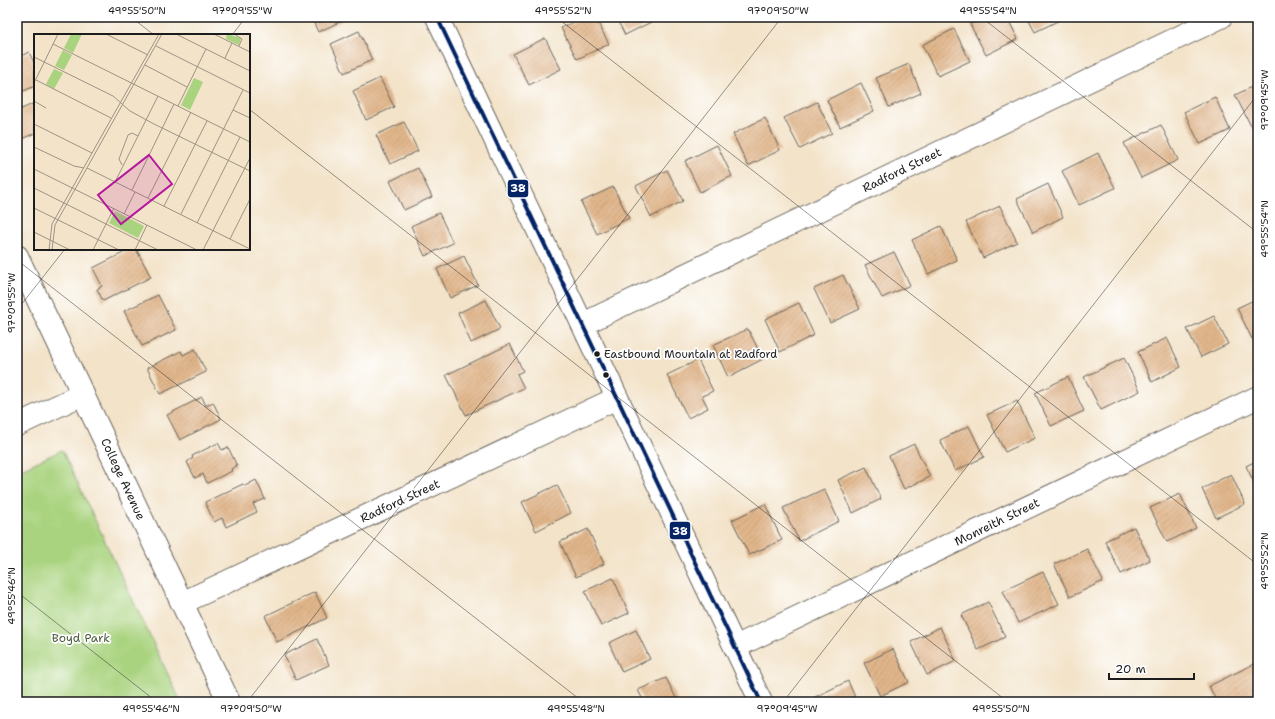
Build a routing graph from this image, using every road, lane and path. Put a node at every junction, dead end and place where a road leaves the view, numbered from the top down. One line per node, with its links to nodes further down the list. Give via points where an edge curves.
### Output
1 (437, 17): 4 (street)
2 (1221, 17): 4 (street, Radford Street)
3 (17, 256): 5 (street, College Avenue)
4 (583, 324): 7 (street)
5 (83, 394): 8 (street); 9 (street, College Avenue)
6 (1258, 397): 10 (street, Monreith Street)
7 (617, 398): 9 (street, Radford Street); 10 (street)
8 (17, 425)
9 (182, 603): 11 (street, College Avenue)
10 (735, 647): 12 (street)
11 (229, 702)
12 (761, 702)

